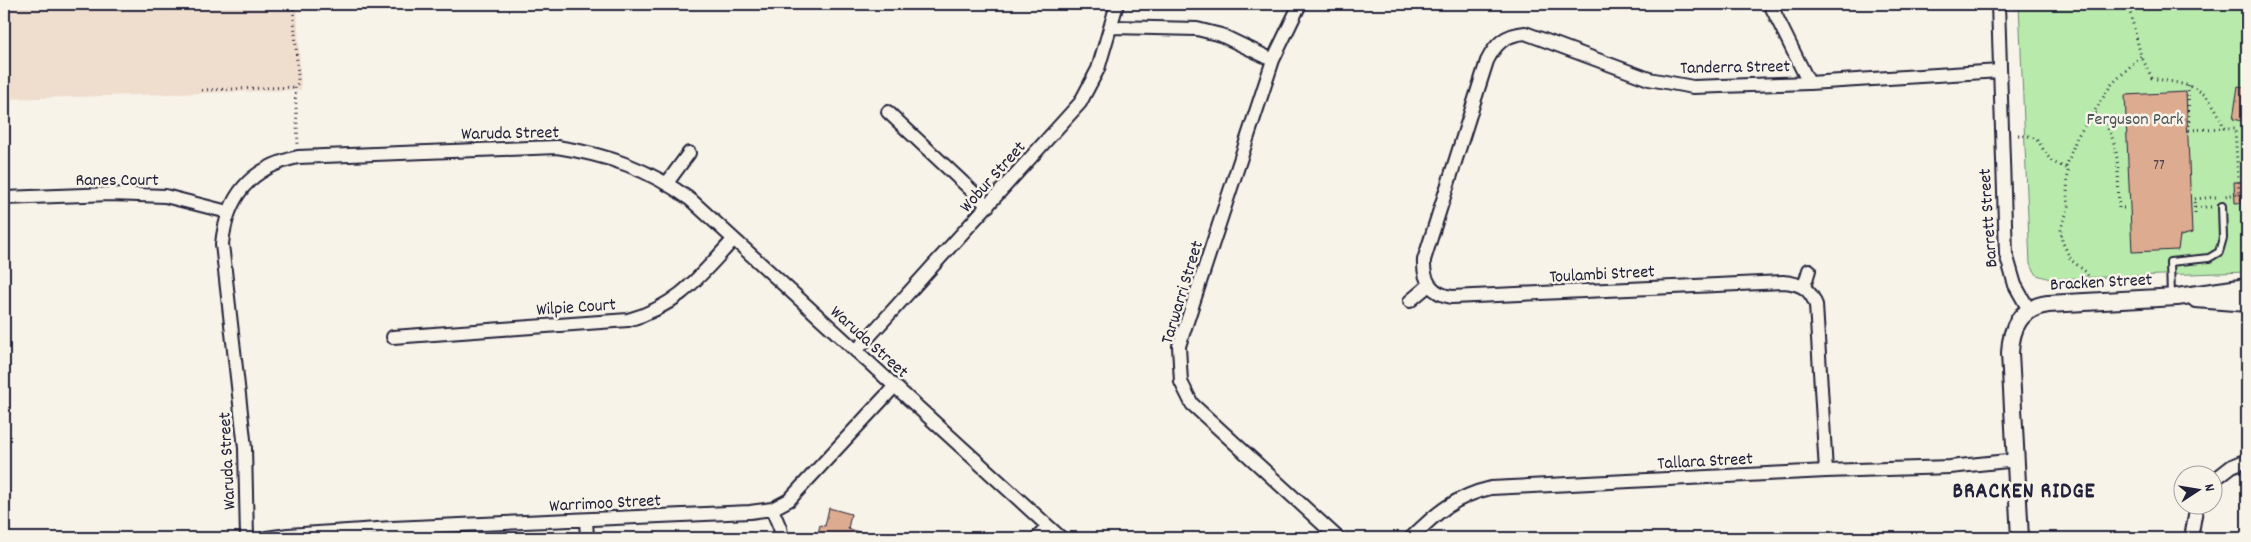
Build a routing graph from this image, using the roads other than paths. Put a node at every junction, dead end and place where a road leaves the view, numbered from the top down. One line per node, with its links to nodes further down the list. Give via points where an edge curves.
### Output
1 (1117, 4): 5 (street, Wobur Street)
2 (1300, 4): 6 (street, Tarwarri Street)
3 (1770, 4): 8 (street)
4 (1998, 4): 7 (street, Barrett Street)
5 (1112, 28): 6 (street, via 1197,29); 13 (street, Wobur Street, via 1098,69 1080,103)
6 (1274, 60): 43 (street, Tarwarri Street, via 1179,346 1182,382 1192,404)
7 (2000, 71): 8 (street, Tanderra Street); 24 (street, Barrett Street, via 2006,254 2015,284)
8 (1809, 82): 19 (street, Tanderra Street, via 1693,87 1670,84 1649,79 1539,36 1510,34 1493,50 1487,62 1424,260)
9 (888, 112): 13 (street)
10 (689, 153): 11 (street)
11 (667, 183): 15 (street, Waruda Street, via 597,154 557,147 298,157 275,164 250,179); 16 (street, Waruda Street)
12 (4, 198): 15 (street, Ranes Court, via 111,194 165,196)
13 (988, 206): 26 (street, Wobur Street)
14 (2222, 206): 21 (lane, via 2223,238 2219,252 2210,258 2170,262)
15 (228, 212): 37 (street, Waruda Street, via 222,244 246,448)
16 (733, 240): 25 (street, Wilpie Court, via 684,292 667,305 641,317); 26 (street, Waruda Street)
17 (1809, 270): 20 (street)
18 (2246, 281): 21 (street, Bracken Street)
19 (1429, 285): 20 (street, Toulambi Street, via 1444,296 1452,297 1783,282 1795,282); 22 (street)
20 (1804, 287): 30 (street, via 1816,305)
21 (2174, 297): 23 (street, Bracken Street); 24 (street, Bracken Street, via 2074,301)
22 (1410, 301)
23 (2247, 303)
24 (2029, 310): 28 (street, via 2017,322 2011,340)
25 (393, 337)
26 (856, 351): 27 (street, Waruda Street)
27 (894, 387): 32 (street, Warrimoo Street, via 789,500); 35 (street, Waruda Street)
28 (2017, 460): 30 (street, Tallara Street, via 1950,467); 45 (street)
29 (2247, 460): 31 (street)
30 (1826, 471): 44 (street, Tallara Street, via 1491,488 1465,495 1447,505)
31 (2224, 472)
32 (772, 509): 34 (street, Warrimoo Street); 40 (street)
33 (2195, 514): 46 (street)
34 (586, 520): 36 (street, Warrimoo Street); 39 (street)
35 (1048, 527): 41 (street); 42 (street, Waruda Street)
36 (392, 533): 38 (street, Warrimoo Street)
37 (247, 538)
38 (266, 538)
39 (587, 538)
40 (782, 538)
41 (1037, 538)
42 (1061, 538)
43 (1338, 538)
44 (1411, 538)
45 (2020, 538)
46 (2191, 538)

